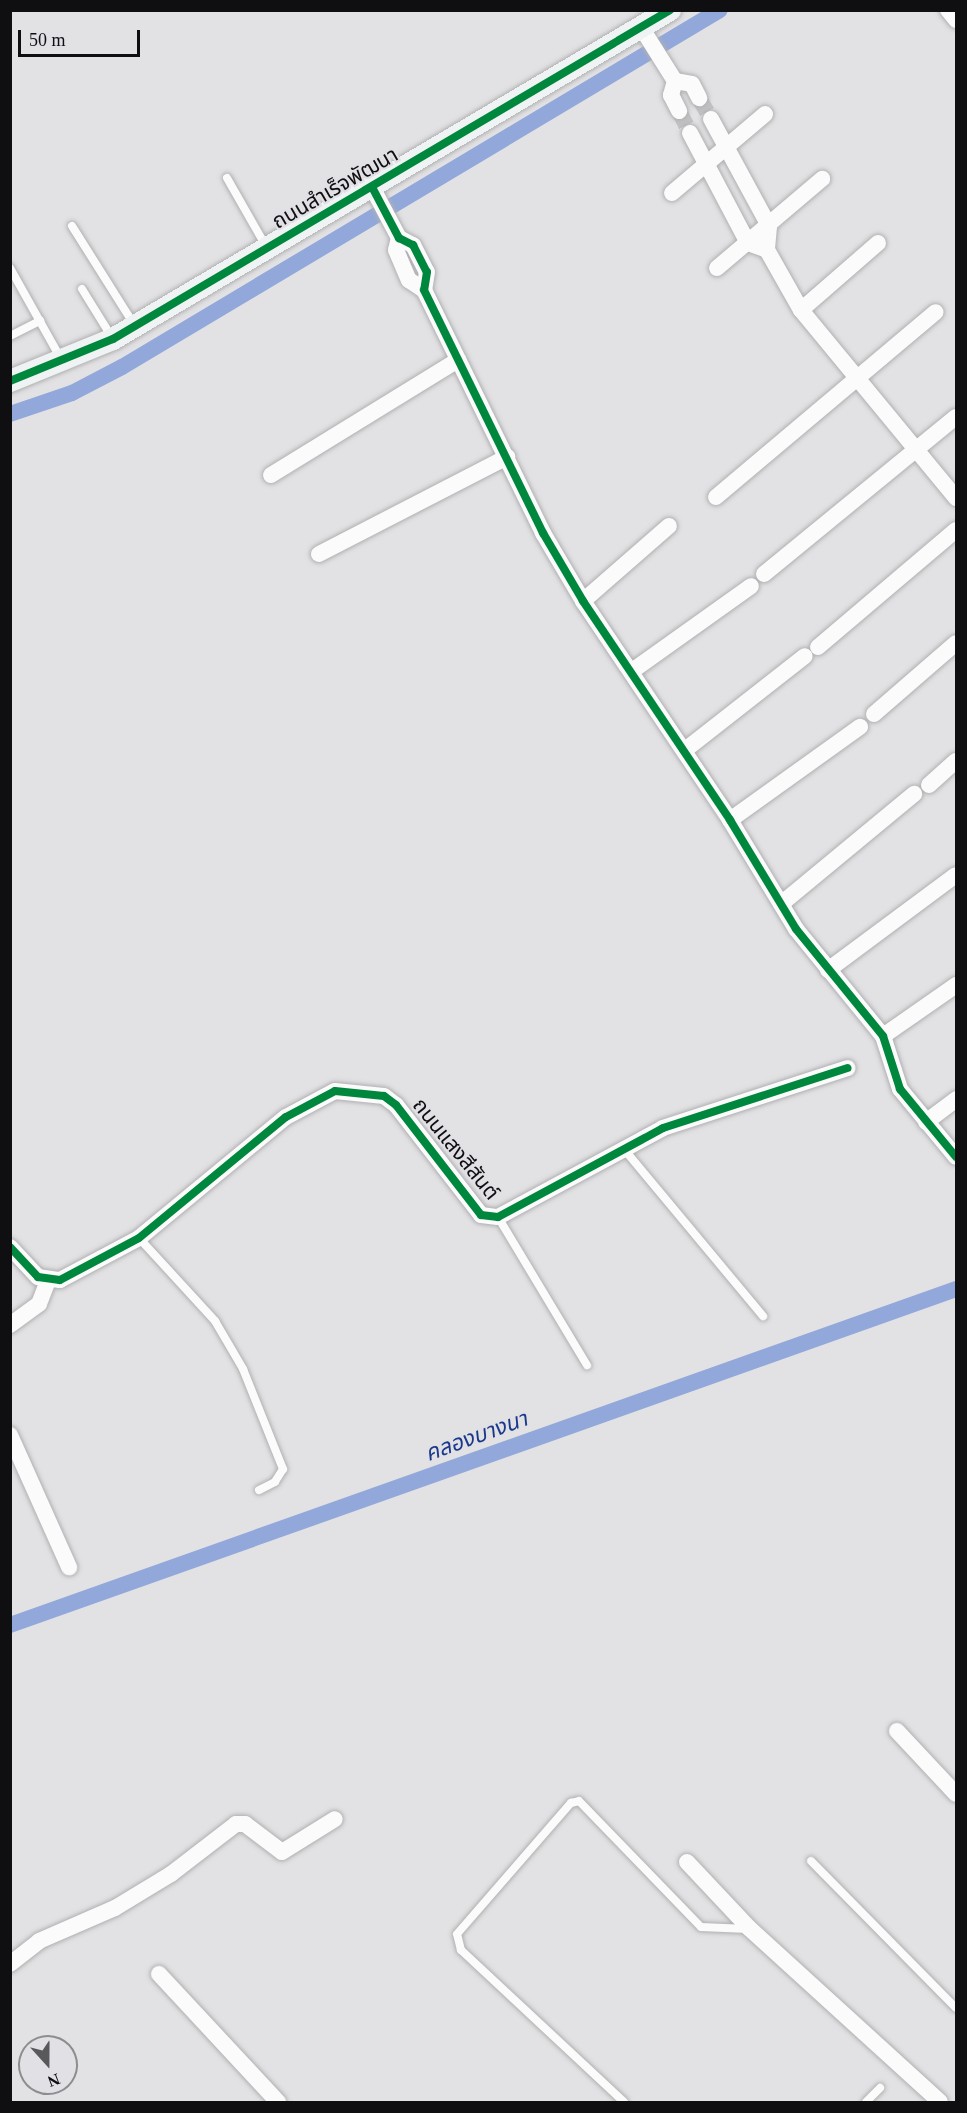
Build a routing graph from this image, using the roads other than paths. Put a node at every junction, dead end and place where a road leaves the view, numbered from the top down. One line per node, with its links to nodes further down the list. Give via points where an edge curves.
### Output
1 (670, 10): 4 (street, ถนนสำเร็จพัฒนา)
2 (948, 10): 3 (street)
3 (957, 20)
4 (645, 27): 5 (street); 16 (street, ถนนสำเร็จพัฒนา)
5 (674, 78): 6 (street, via 692,84); 7 (street, via 671,95)
6 (699, 98)
7 (679, 111)
8 (765, 114): 11 (street)
9 (711, 119): 11 (street)
10 (690, 133): 12 (street)
11 (726, 148): 12 (street); 18 (street)
12 (706, 164): 15 (street); 19 (street)
13 (227, 178): 21 (lane)
14 (822, 179): 18 (street)
15 (672, 193)
16 (377, 196): 21 (street, ถนนสำเร็จพัฒนา); 32 (street, via 397,233 396,250 409,280 424,290)
17 (72, 226): 29 (lane)
18 (769, 226): 19 (street); 22 (street)
19 (748, 243): 22 (street); 24 (street)
20 (878, 243): 26 (street)
21 (267, 248): 29 (street, ถนนสำเร็จพัฒนา)
22 (767, 250): 26 (street)
23 (10, 268): 28 (lane)
24 (717, 268)
25 (82, 289): 31 (lane)
26 (801, 309): 34 (street)
27 (936, 312): 34 (street)
28 (40, 321): 30 (lane); 33 (lane)
29 (135, 327): 31 (street, ถนนสำเร็จพัฒนา)
30 (10, 336)
31 (113, 339): 33 (street, ถนนสำเร็จพัฒนา)
32 (458, 360): 38 (street); 39 (street)
33 (62, 362): 35 (street, ถนนสำเร็จพัฒนา)
34 (857, 380): 37 (street); 40 (street)
35 (10, 381)
36 (957, 417): 37 (street)
37 (916, 451): 41 (street); 45 (street)
38 (507, 457): 44 (street); 47 (street)
39 (271, 475)
40 (716, 497)
41 (957, 498)
42 (669, 526): 47 (street)
43 (957, 530): 52 (street, via 811,652)
44 (319, 554)
45 (764, 574)
46 (751, 586): 49 (street)
47 (583, 601): 49 (street)
48 (957, 643): 50 (street)
49 (632, 671): 52 (street)
50 (874, 714)
51 (860, 727): 56 (street)
52 (685, 750): 56 (street)
53 (957, 761): 54 (street)
54 (929, 785)
55 (914, 794): 58 (street)
56 (730, 819): 58 (street)
57 (957, 874): 59 (street)
58 (782, 904): 59 (street)
59 (828, 970): 61 (street)
60 (957, 984): 61 (street)
61 (883, 1036): 64 (street, via 900,1089)
62 (848, 1068): 65 (street, ถนนแสงสีสันต์, via 663,1128)
63 (957, 1099): 64 (street)
64 (926, 1122): 66 (street)
65 (622, 1147): 67 (street, ถนนแสงสีสันต์); 71 (lane)
66 (957, 1157)
67 (498, 1217): 68 (street, ถนนแสงสีสันต์, via 481,1215 396,1105 384,1096 335,1091 286,1117); 73 (lane)
68 (139, 1238): 70 (street, ถนนแสงสีสันต์); 75 (lane, via 215,1321 243,1369 283,1470 275,1482)
69 (10, 1247): 70 (street)
70 (47, 1283): 72 (street, via 39,1304)
71 (763, 1316)
72 (10, 1325)
73 (587, 1365)
74 (11, 1439): 76 (street)
75 (259, 1490)
76 (69, 1567)
77 (897, 1731): 78 (street)
78 (957, 1794)
79 (336, 1819): 83 (street, via 282,1852 245,1824 236,1824 171,1874 115,1908 39,1941)
80 (811, 1861): 85 (lane)
81 (687, 1862): 82 (street)
82 (748, 1928): 88 (lane, via 701,1927 579,1801 571,1803 457,1934 461,1950); 90 (street)
83 (10, 1964)
84 (159, 1974): 87 (street)
85 (957, 2008)
86 (880, 2088): 89 (lane)
87 (278, 2103)
88 (624, 2103)
89 (866, 2103)
90 (940, 2103)

